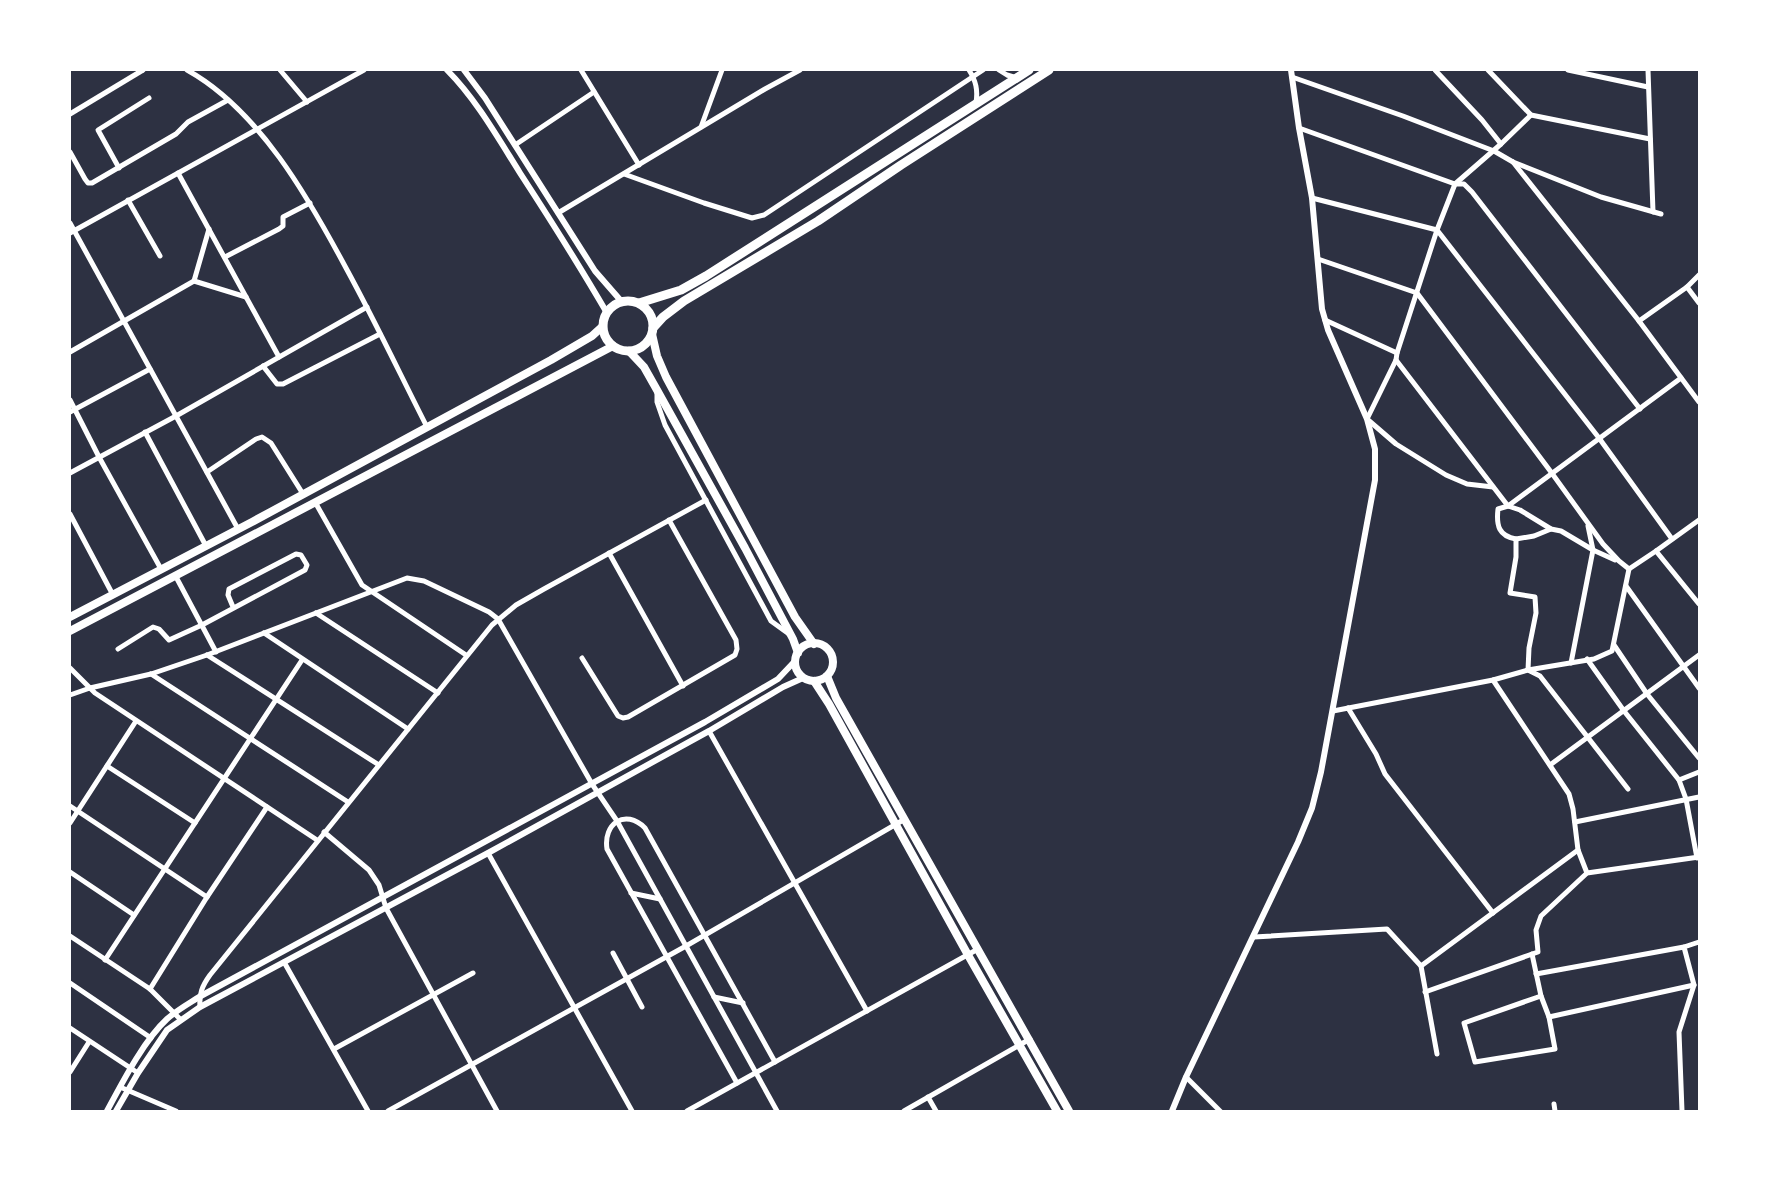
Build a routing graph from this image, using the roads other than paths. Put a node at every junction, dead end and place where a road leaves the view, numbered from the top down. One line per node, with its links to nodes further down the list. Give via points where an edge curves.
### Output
1 (143, 70): 28 (street)
2 (187, 70): 25 (street)
3 (280, 70): 26 (street)
4 (364, 70): 26 (street)
5 (447, 70): 66 (street, via 500,141)
6 (464, 70): 35 (street)
7 (581, 70): 23 (street)
8 (722, 70): 30 (street)
9 (800, 70): 30 (street)
10 (969, 70): 20 (street)
11 (983, 70): 20 (street)
12 (999, 70): 21 (street)
13 (1029, 70): 21 (highway)
14 (1049, 70): 71 (highway, via 818,221 684,301 663,317)
15 (1435, 70): 34 (street)
16 (1488, 70): 29 (street)
17 (1568, 70): 22 (street)
18 (1648, 70): 22 (street)
19 (1291, 73): 31 (street); 36 (street)
20 (973, 76): 27 (street, via 977,89); 42 (street, via 764,215 752,218)
21 (1018, 78): 27 (highway)
22 (1648, 87): 33 (street)
23 (594, 92): 35 (street); 39 (street)
24 (149, 98): 40 (street, via 98,130)
25 (228, 100): 32 (street); 40 (street, via 188,122 176,134)
26 (307, 102): 32 (street)
27 (976, 104): 63 (highway, via 706,276 681,290)
28 (70, 114)
29 (1531, 115): 33 (street); 34 (street)
30 (701, 127): 39 (street)
31 (1299, 128): 43 (street); 44 (street)
32 (257, 129): 41 (street); 46 (street)
33 (1650, 139): 47 (street)
34 (1501, 144): 36 (street)
35 (515, 145): 48 (street)
36 (1494, 151): 38 (street); 43 (street)
37 (70, 152): 40 (street, via 88,183)
38 (1513, 162): 47 (street, via 1601,197); 69 (street)
39 (639, 165): 42 (street)
40 (119, 168)
41 (178, 173): 45 (street); 51 (street)
42 (624, 174): 48 (street)
43 (1455, 184): 52 (street); 86 (street, via 1464,184 1472,192)
44 (1312, 198): 52 (street); 56 (street)
45 (128, 200): 53 (street); 54 (street)
46 (310, 203): 55 (street, via 283,217 279,229); 65 (street)
47 (1653, 212): 49 (street)
48 (558, 213): 62 (street, via 595,271)
49 (1661, 214)
50 (70, 222): 53 (street)
51 (209, 229): 55 (street); 58 (street)
52 (1437, 230): 60 (street); 92 (street)
53 (72, 231): 68 (street)
54 (160, 256)
55 (224, 257): 61 (street)
56 (1318, 260): 60 (street); 67 (street)
57 (1699, 275): 59 (street)
58 (194, 281): 61 (street); 68 (street)
59 (1687, 287): 64 (street); 69 (street)
60 (1417, 293): 77 (street); 95 (street)
61 (246, 297): 78 (street)
62 (622, 302): 63 (highway); 66 (highway)
63 (639, 303): 71 (highway, via 650,313)
64 (1699, 303)
65 (367, 307): 72 (street); 78 (street)
66 (607, 313): 70 (highway)
67 (1325, 320): 77 (street); 89 (street)
68 (124, 321): 76 (street); 81 (street)
69 (1638, 321): 82 (street)
70 (603, 326): 74 (highway, via 604,334); 90 (main road, via 592,336)
71 (653, 331): 75 (highway, via 643,346); 130 (main road, via 666,377 795,617)
72 (380, 334): 80 (street, via 283,384 277,384); 90 (street)
73 (70, 345): 76 (street)
74 (613, 346): 75 (highway); 100 (main road)
75 (629, 351): 83 (main road)
76 (72, 352)
77 (1397, 353): 79 (street)
78 (279, 357): 80 (street)
79 (1396, 360): 89 (street); 97 (street)
80 (263, 366): 88 (street)
81 (150, 369): 87 (street); 88 (street)
82 (1681, 378): 85 (street); 86 (street)
83 (658, 390): 99 (street, via 657,402 665,425); 129 (main road)
84 (70, 400): 87 (street)
85 (1699, 402)
86 (1640, 409): 92 (street)
87 (72, 410): 93 (street)
88 (176, 416): 91 (street); 94 (street)
89 (1367, 419): 97 (street, via 1396,444 1446,475 1466,484); 159 (street, via 1375,449 1375,480)
90 (427, 427): 98 (main road)
91 (146, 432): 93 (street); 110 (street)
92 (1599, 438): 95 (street); 109 (street)
93 (99, 457): 96 (street); 116 (street)
94 (207, 472): 98 (street, via 262,437 271,443); 106 (street)
95 (1552, 472): 101 (street); 105 (street)
96 (70, 473)
97 (1493, 487): 101 (street)
98 (303, 494): 106 (main road)
99 (706, 500): 103 (street); 129 (street, via 771,621)
100 (315, 502): 117 (main road); 119 (street, via 362,585)
101 (1508, 506): 107 (street); 108 (street, via 1498,509 1500,531 1505,537)
102 (70, 514): 120 (street)
103 (669, 520): 113 (street); 151 (street, via 736,640 737,649 735,655)
104 (1699, 520): 109 (street)
105 (1588, 523): 111 (street); 114 (street)
106 (238, 529): 110 (main road)
107 (1550, 529): 108 (street); 111 (street)
108 (1516, 539): 145 (street, via 1510,593 1535,597 1536,605)
109 (1672, 539): 112 (street)
110 (206, 546): 116 (main road)
111 (1594, 550): 114 (street); 142 (street)
112 (1656, 551): 115 (street); 121 (street)
113 (609, 553): 125 (street, via 516,605); 151 (street)
114 (1618, 561): 115 (street)
115 (1629, 568): 118 (street)
116 (161, 569): 120 (main road)
117 (176, 575): 126 (street); 127 (main road)
118 (1626, 586): 131 (street); 143 (street)
119 (370, 592): 123 (street); 125 (street, via 414,578); 137 (street)
120 (113, 595): 124 (main road)
121 (1699, 604)
122 (233, 607): 122 (street, via 228,592 231,587 296,554 301,555 307,565 305,570); 126 (street)
123 (316, 613): 128 (street); 154 (street)
124 (70, 617)
125 (498, 619): 137 (street); 173 (street)
126 (202, 625): 132 (street, via 169,640 153,627); 133 (street)
127 (70, 631)
128 (264, 633): 133 (street); 140 (street)
129 (790, 635): 134 (main road)
130 (814, 644): 134 (main road, via 804,646); 147 (main road, via 826,648 831,656 832,667)
131 (1614, 644): 139 (street, via 1612,651 1605,655); 155 (street)
132 (118, 649)
133 (216, 652): 135 (street)
134 (798, 652): 141 (main road)
135 (207, 655): 146 (street); 157 (street)
136 (1699, 655): 143 (street)
137 (466, 656): 154 (street)
138 (582, 658): 151 (street, via 618,716 623,718)
139 (1587, 659): 142 (street); 160 (street)
140 (302, 660): 157 (street); 162 (street)
141 (795, 661): 148 (main road); 173 (street, via 773,682)
142 (1571, 663): 145 (street)
143 (1684, 667): 153 (street); 155 (street)
144 (70, 668): 152 (street)
145 (1528, 670): 149 (street); 164 (street, via 1540,676)
146 (151, 674): 152 (street); 165 (street)
147 (827, 676): 150 (main road); 182 (main road, via 836,698)
148 (803, 678): 150 (main road); 163 (street)
149 (1493, 680): 158 (street); 168 (street)
150 (814, 681): 187 (main road)
151 (683, 686)
152 (90, 688): 156 (street); 161 (street)
153 (1699, 688)
154 (438, 693): 162 (street)
155 (1646, 694): 160 (street); 166 (street)
156 (70, 695)
157 (276, 699): 165 (street); 167 (street)
158 (1348, 708): 159 (street); 202 (street, via 1385,774)
159 (1334, 711): 206 (street, via 1312,808)
160 (1624, 711): 164 (street); 172 (street)
161 (136, 721): 169 (street); 171 (street)
162 (408, 730): 167 (street)
163 (709, 731): 175 (street); 196 (street)
164 (1588, 737): 168 (street); 174 (street)
165 (250, 738): 171 (street); 178 (street)
166 (1699, 758)
167 (378, 765): 178 (street)
168 (1550, 765): 184 (street, via 1570,794)
169 (107, 766): 181 (street); 186 (street)
170 (1699, 772): 172 (street)
171 (224, 778): 180 (street); 186 (street)
172 (1679, 780): 177 (street)
173 (592, 784): 175 (street); 199 (street)
174 (1628, 789)
175 (597, 793): 183 (street); 191 (street)
176 (1699, 797): 177 (street)
177 (1686, 800): 184 (street); 192 (street)
178 (348, 802): 188 (street)
179 (70, 806): 181 (street)
180 (267, 807): 189 (street); 198 (street)
181 (78, 811): 185 (street); 193 (street)
182 (905, 819): 187 (street); 210 (main road)
183 (617, 821): 197 (street, via 606,834 607,849); 200 (street); 204 (street, via 627,818 645,828)
184 (1575, 822): 190 (street)
185 (70, 823)
186 (194, 823): 193 (street)
187 (896, 824): 196 (street); 213 (main road)
188 (324, 832): 189 (street); 199 (street, via 369,870)
189 (317, 840): 227 (street, via 210,975 202,986)
190 (1578, 850): 195 (street); 202 (street)
191 (488, 853): 201 (street); 231 (street)
192 (1698, 857): 195 (street)
193 (164, 868): 198 (street); 203 (street)
194 (70, 872): 203 (street)
195 (1587, 873): 212 (street, via 1540,916 1536,930 1538,952)
196 (795, 882): 204 (street); 233 (street)
197 (631, 893): 200 (street); 214 (street)
198 (207, 897): 223 (street)
199 (383, 897): 201 (street); 227 (street)
200 (660, 899): 208 (street)
201 (386, 908): 216 (street); 225 (street)
202 (1493, 913): 217 (street)
203 (134, 915): 215 (street)
204 (705, 935): 208 (street); 229 (street)
205 (70, 936): 215 (street)
206 (1254, 937): 217 (street, via 1387,929); 250 (street)
207 (1699, 942): 209 (street)
208 (686, 946): 214 (street); 228 (street)
209 (1684, 947): 219 (street); 222 (street)
210 (978, 949): 213 (street); 239 (main road)
211 (613, 953): 220 (street)
212 (1532, 954): 219 (street); 224 (street)
213 (968, 955): 233 (street); 241 (main road)
214 (667, 957): 220 (street); 251 (street)
215 (105, 960): 223 (street)
216 (284, 962): 230 (street); 242 (street)
217 (1420, 966): 224 (street)
218 (473, 974): 225 (street)
219 (1536, 974): 226 (street)
220 (627, 978): 231 (street); 232 (street)
221 (70, 983): 238 (street)
222 (1694, 985): 235 (street); 272 (street, via 1679,1032)
223 (150, 989): 234 (street)
224 (1425, 992): 243 (street)
225 (434, 994): 242 (street); 245 (street)
226 (1541, 996): 235 (street); 235 (street, via 1464,1023 1475,1062 1555,1049)
227 (200, 997): 230 (street); 234 (street)
228 (714, 998): 229 (street); 249 (street)
229 (743, 1003): 244 (street)
230 (200, 1007): 236 (street)
231 (575, 1007): 245 (street); 262 (street)
232 (642, 1007)
233 (867, 1011): 244 (street)
234 (175, 1013): 236 (street); 238 (street)
235 (1549, 1017)
236 (181, 1020): 248 (street, via 167,1030)
237 (70, 1028): 240 (street)
238 (152, 1038): 246 (street)
239 (1030, 1039): 241 (street); 268 (main road)
240 (89, 1042): 246 (street); 247 (street)
241 (1020, 1045): 254 (street); 267 (main road)
242 (334, 1049): 259 (street)
243 (1437, 1054)
244 (776, 1062): 249 (street)
245 (471, 1064): 260 (street); 261 (street)
246 (131, 1069): 248 (street); 252 (street)
247 (70, 1072)
248 (138, 1073): 253 (street)
249 (756, 1073): 251 (street); 264 (street)
250 (1186, 1077): 269 (street); 270 (street)
251 (737, 1083): 263 (street)
252 (120, 1087): 253 (street); 256 (street)
253 (128, 1090): 257 (street); 258 (street)
254 (928, 1097): 265 (street); 266 (street)
255 (1554, 1104): 271 (street)
256 (107, 1111)
257 (116, 1111)
258 (176, 1111)
259 (368, 1111)
260 (388, 1111)
261 (497, 1111)
262 (632, 1111)
263 (687, 1111)
264 (777, 1111)
265 (904, 1111)
266 (936, 1111)
267 (1057, 1111)
268 (1069, 1111)
269 (1172, 1111)
270 (1220, 1111)
271 (1555, 1111)
272 (1682, 1111)

